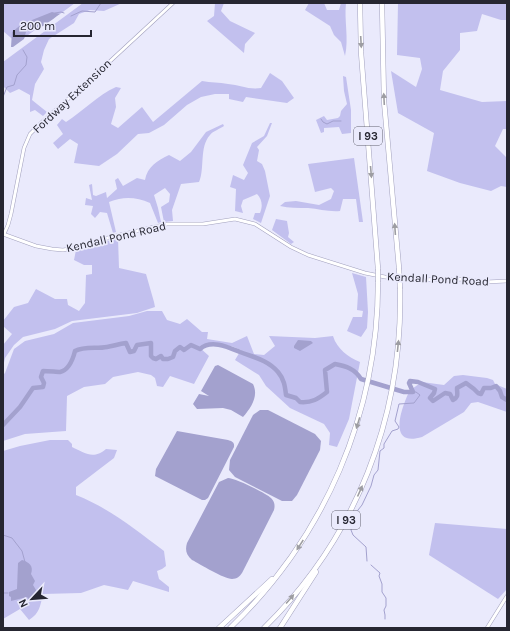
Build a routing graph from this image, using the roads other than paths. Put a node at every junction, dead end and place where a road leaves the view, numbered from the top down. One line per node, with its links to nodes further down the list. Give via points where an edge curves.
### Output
1 (173, 3): 4 (street, Fordway Extension, via 32,132 25,145 11,214)
2 (360, 3): 7 (highway, I 93, one-way to 7, bridge, via 361,52 378,269 376,328 368,386 354,433 335,482 309,531)
3 (382, 3): 6 (highway, I 93, one-way to 3, bridge, via 366,477 391,393 399,337 399,268 384,101)
4 (3, 234): 5 (street, Kendall Pond Road, via 36,246 63,250 167,224 203,224 235,219 254,224 308,255 365,273 409,280)
5 (507, 281)
6 (329, 550): 11 (highway, I 93, one-way to 6); 12 (highway)
7 (284, 567): 9 (highway); 10 (highway, I 93, via 262,596)
8 (507, 596): 13 (street)
9 (220, 628)
10 (230, 628)
11 (264, 628)
12 (280, 628)
13 (487, 628)

